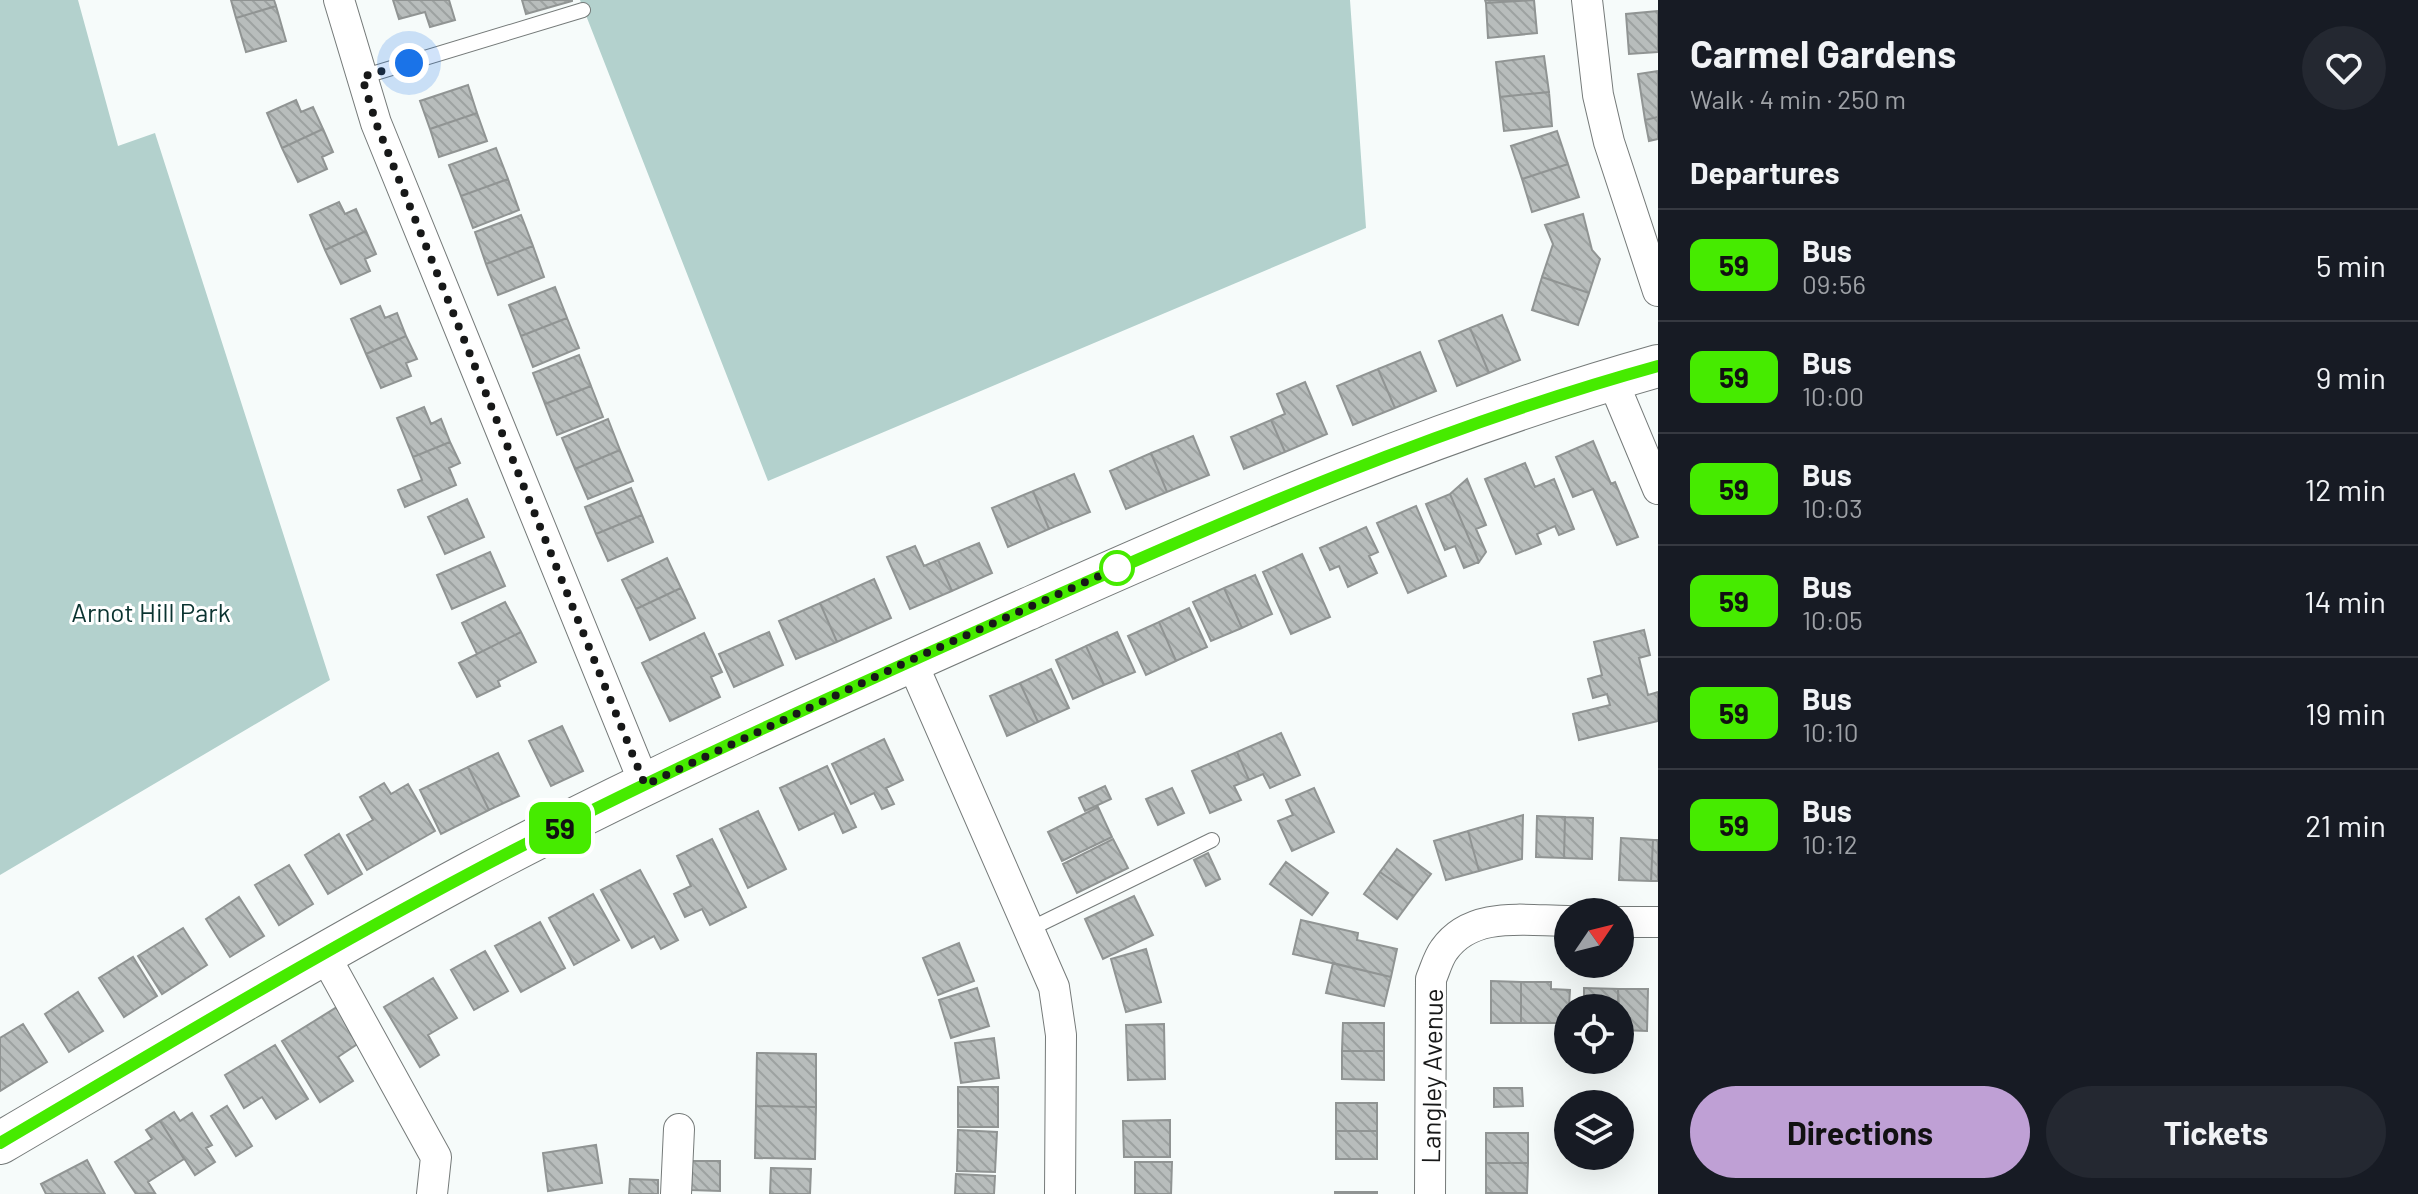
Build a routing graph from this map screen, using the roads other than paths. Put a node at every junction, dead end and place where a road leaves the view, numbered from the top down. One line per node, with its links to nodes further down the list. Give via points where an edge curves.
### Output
1 (339, 0): 4 (street)
2 (1587, 0): 5 (street, via 1605,126)
3 (583, 10): 4 (lane)
4 (362, 77): 10 (street, via 376,123)
5 (1658, 291)
6 (1658, 366): 7 (street)
7 (1612, 379): 8 (street); 9 (street, via 1380,459)
8 (1658, 489)
9 (911, 660): 10 (street); 15 (street)
10 (645, 785): 16 (street)
11 (1212, 840): 15 (lane)
12 (1554, 921): 22 (street, Langley Avenue, via 1494,920 1463,930 1444,950 1431,979)
13 (1634, 922): 14 (street)
14 (1658, 922)
15 (1030, 929): 21 (street, via 1054,987 1061,1035)
16 (324, 954): 18 (street); 19 (street, via 436,1157)
17 (679, 1129): 20 (street)
18 (0, 1143)
19 (432, 1194)
20 (676, 1194)
21 (1060, 1194)
22 (1430, 1194)

